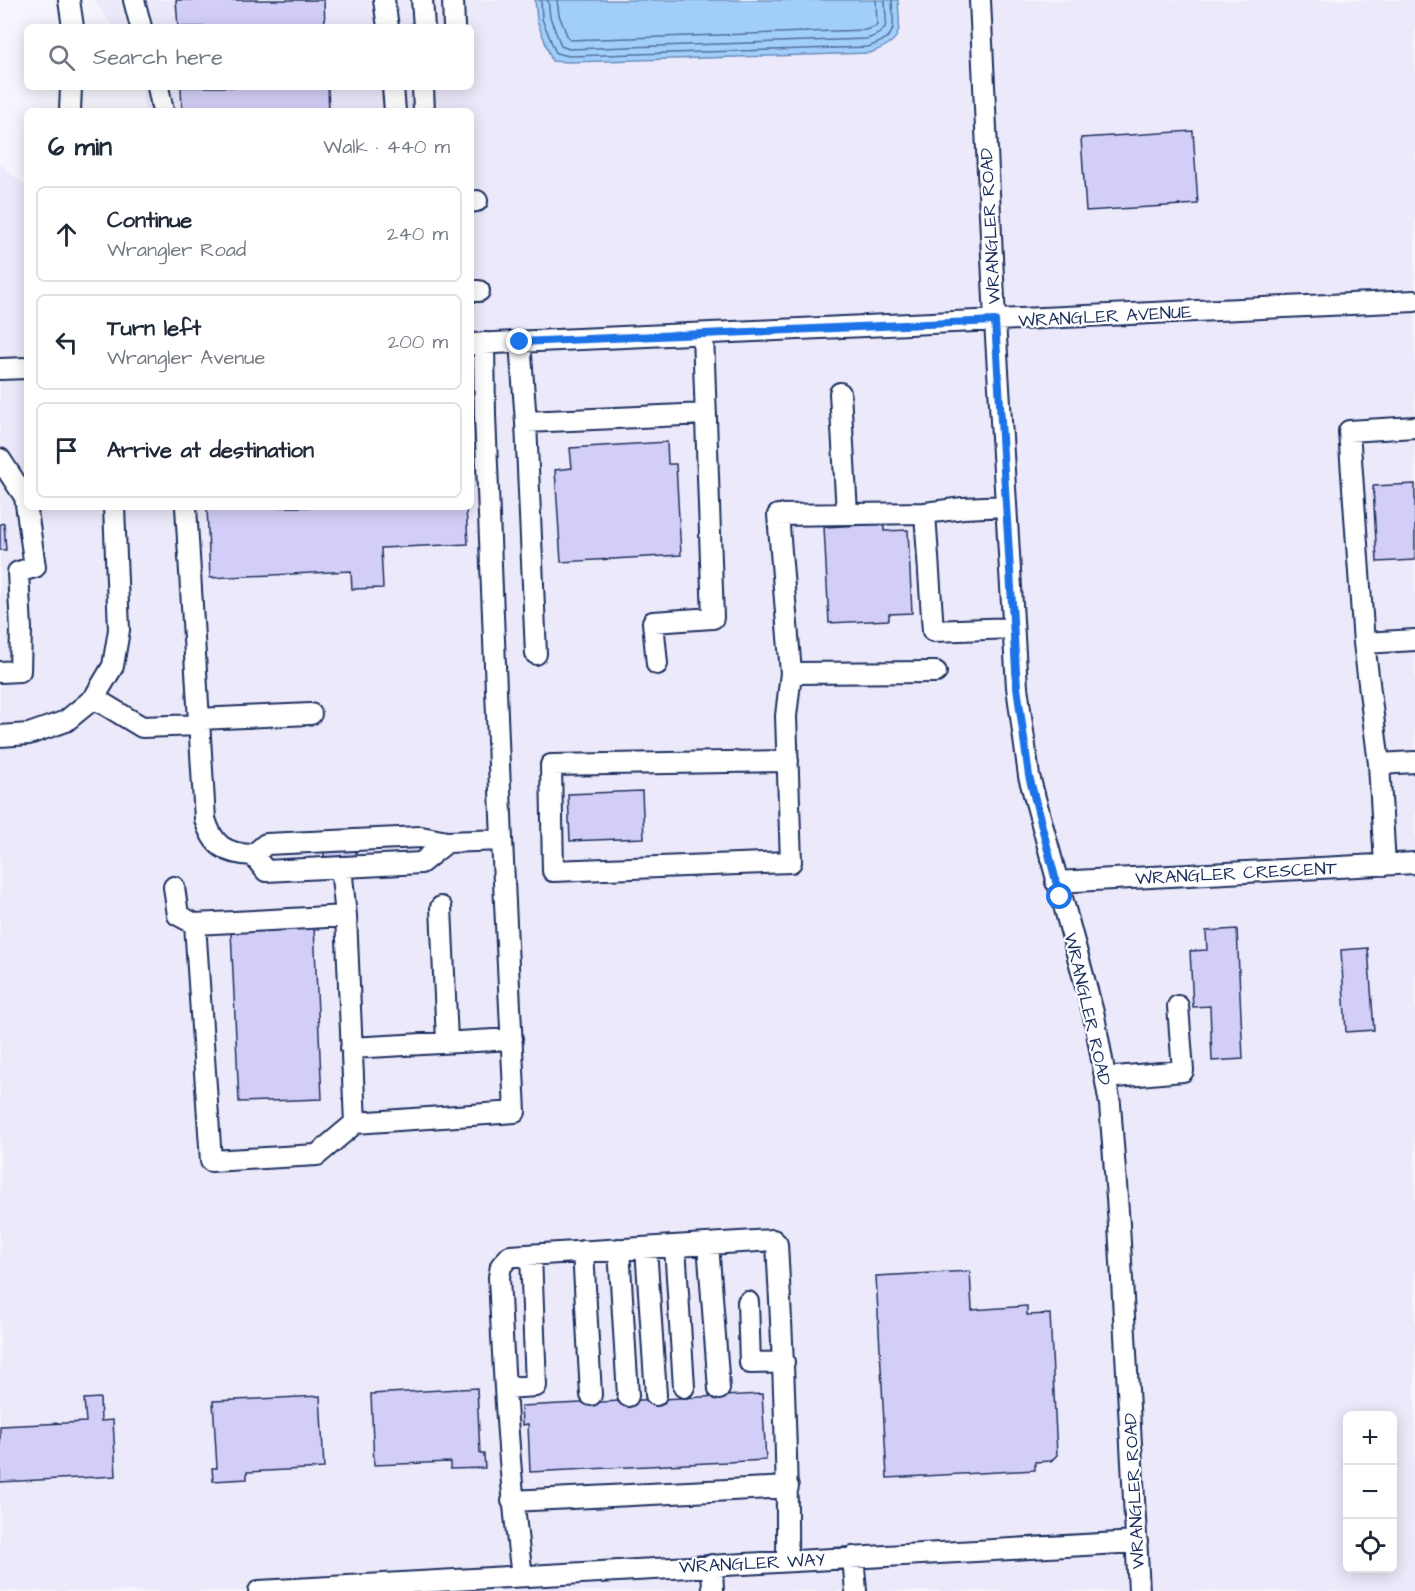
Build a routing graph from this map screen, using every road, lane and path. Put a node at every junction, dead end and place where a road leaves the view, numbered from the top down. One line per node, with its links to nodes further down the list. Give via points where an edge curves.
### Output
1 (69, 0): 7 (street)
2 (134, 0): 8 (street)
3 (384, 0): 9 (street)
4 (422, 0): 10 (street)
5 (453, 0): 11 (street)
6 (980, 0): 21 (street, WRANGLER ROAD)
7 (73, 24)
8 (140, 24)
9 (388, 24)
10 (424, 24)
11 (454, 24)
12 (71, 90): 16 (street)
13 (159, 90): 17 (street)
14 (393, 90): 18 (street)
15 (423, 90): 19 (street)
16 (70, 108)
17 (163, 108)
18 (395, 108)
19 (424, 108)
20 (1415, 301): 21 (street, WRANGLER AVENUE)
21 (995, 321): 22 (street, WRANGLER AVENUE); 34 (street, WRANGLER ROAD)
22 (703, 334): 23 (street, WRANGLER AVENUE); 28 (street)
23 (520, 342): 24 (street, WRANGLER AVENUE); 30 (street)
24 (477, 344): 29 (street)
25 (24, 368): 26 (street)
26 (0, 369)
27 (840, 393): 38 (street)
28 (706, 414): 30 (street); 44 (street, via 713,618 653,622)
29 (478, 416): 55 (street)
30 (525, 422): 43 (street)
31 (1415, 427): 42 (street, via 1349,431)
32 (0, 459): 33 (street)
33 (24, 495)
34 (1006, 506): 39 (street); 40 (street, WRANGLER ROAD)
35 (27, 510): 45 (street, via 35,567 18,572 20,671)
36 (114, 510): 48 (street, via 119,630 113,666)
37 (186, 510): 50 (street)
38 (847, 513): 39 (street); 47 (street, via 778,515)
39 (925, 513): 40 (street, via 933,631)
40 (1013, 628): 61 (street, WRANGLER ROAD, via 1029,776)
41 (1415, 640): 42 (street)
42 (1364, 643): 54 (street)
43 (536, 654)
44 (657, 664)
45 (0, 672)
46 (936, 672): 47 (street)
47 (791, 673): 52 (street, via 786,716)
48 (94, 698): 50 (street, via 142,727); 51 (street, via 66,721 29,734)
49 (311, 714): 50 (street)
50 (198, 722): 57 (street, via 207,827 214,840 228,851)
51 (0, 736)
52 (788, 761): 52 (street, via 551,765 553,871 790,862)
53 (1415, 762): 54 (street)
54 (1379, 764): 59 (street)
55 (502, 840): 56 (street); 67 (street)
56 (447, 842): 57 (street, via 421,837 266,844); 60 (street, via 421,863)
57 (253, 855): 60 (street, via 267,871)
58 (1415, 863): 59 (street, WRANGLER CRESCENT)
59 (1385, 865): 61 (street, WRANGLER CRESCENT)
60 (341, 867): 64 (street)
61 (1056, 882): 70 (street, WRANGLER ROAD, via 1094,1016)
62 (174, 887): 65 (street, via 178,915)
63 (441, 908): 68 (street)
64 (346, 916): 65 (street); 69 (street)
65 (195, 924): 71 (street, via 211,1161 317,1155)
66 (1178, 1006): 70 (street, via 1183,1071)
67 (512, 1039): 68 (street); 71 (street, via 515,1112)
68 (447, 1041): 69 (street)
69 (351, 1048): 71 (street)
70 (1105, 1078): 88 (street, WRANGLER ROAD, via 1119,1225)
71 (355, 1123)
72 (708, 1244): 73 (street); 79 (street, via 773,1240 777,1244); 82 (street)
73 (675, 1246): 74 (street); 80 (street)
74 (646, 1248): 75 (street); 84 (street)
75 (619, 1249): 76 (street); 85 (street)
76 (583, 1251): 77 (street); 83 (street)
77 (531, 1255): 81 (street, via 510,1256 501,1266); 81 (street, via 536,1386)
78 (747, 1302): 79 (street, via 750,1363)
79 (784, 1362): 86 (street)
80 (684, 1387)
81 (505, 1388): 87 (street)
82 (719, 1389)
83 (591, 1395)
84 (656, 1395)
85 (628, 1396)
86 (788, 1487): 87 (street); 90 (street)
87 (512, 1501): 92 (street)
88 (1137, 1542): 89 (street, WRANGLER WAY); 96 (street, WRANGLER ROAD)
89 (853, 1557): 90 (street, WRANGLER WAY); 95 (street)
90 (787, 1561): 91 (street, WRANGLER WAY)
91 (712, 1565): 92 (street, WRANGLER WAY); 94 (street)
92 (535, 1581): 93 (street, WRANGLER WAY)
93 (259, 1591)
94 (713, 1591)
95 (856, 1591)
96 (1139, 1591)

